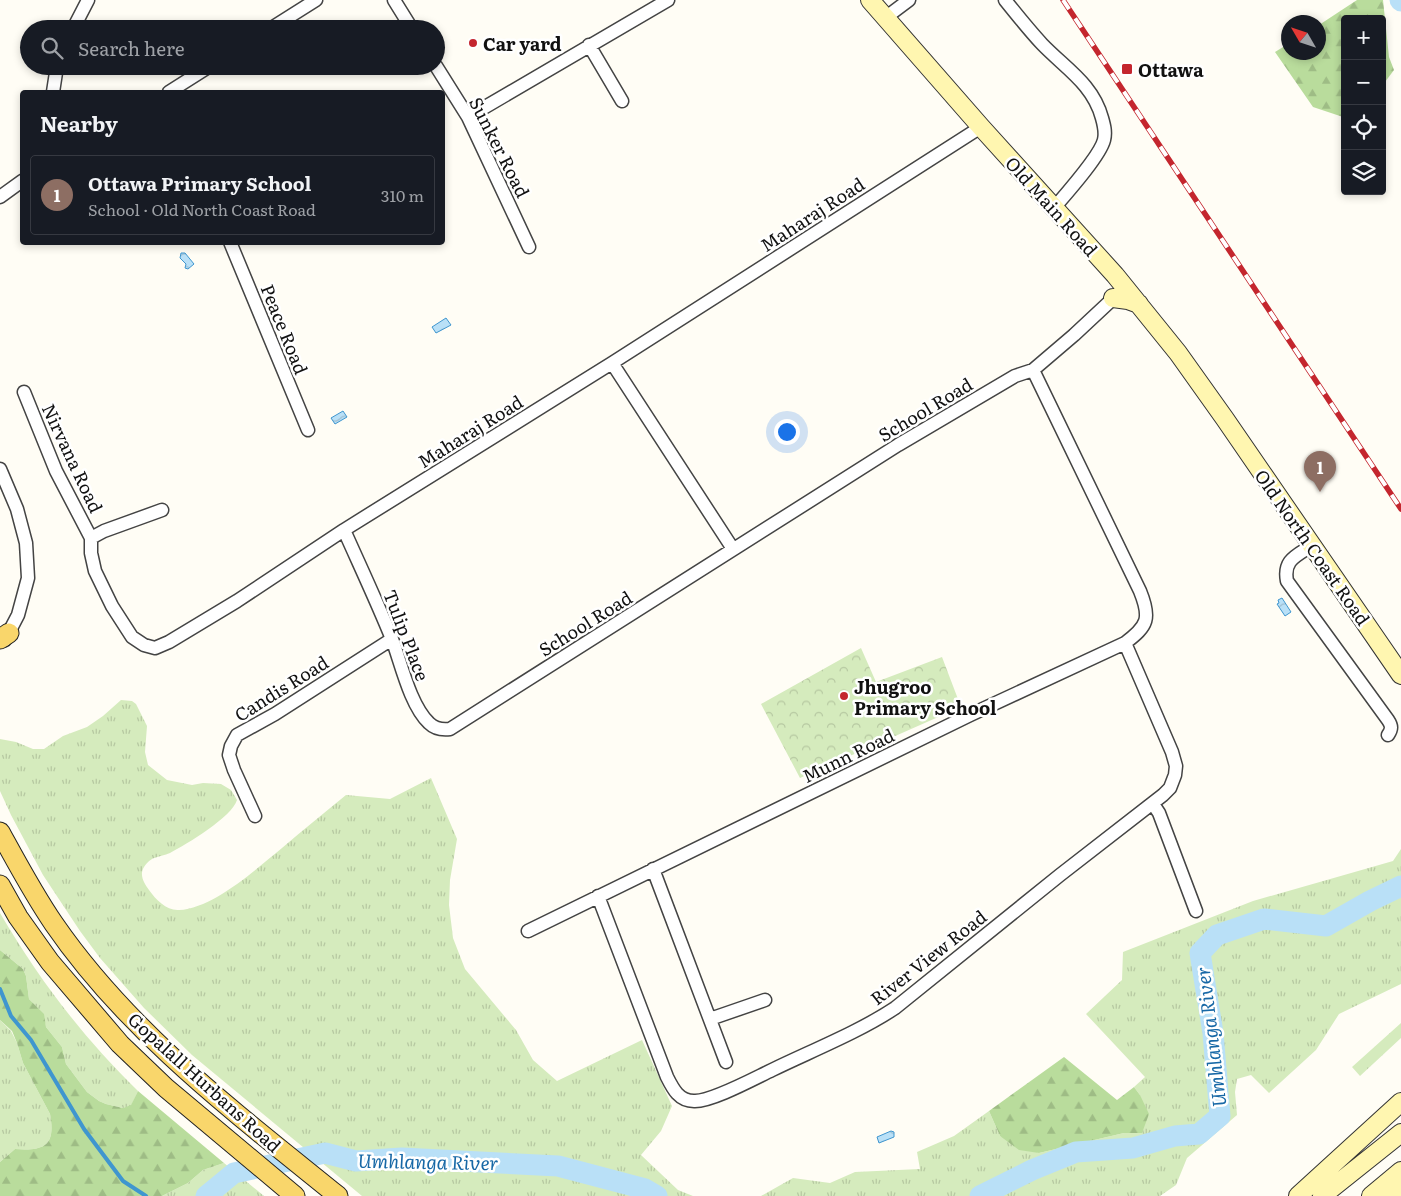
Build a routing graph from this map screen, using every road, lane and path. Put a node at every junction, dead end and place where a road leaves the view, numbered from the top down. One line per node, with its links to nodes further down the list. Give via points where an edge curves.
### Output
1 (88, 0): 9 (street)
2 (316, 0): 10 (street)
3 (394, 0): 11 (street)
4 (668, 0): 12 (street)
5 (870, 0): 8 (street, Old Main Road)
6 (909, 0): 8 (street)
7 (1005, 0): 23 (street, via 1042,44 1090,91 1099,107 1105,132 1104,142)
8 (885, 18): 20 (street, Old Main Road)
9 (78, 20)
10 (284, 20)
11 (406, 20)
12 (589, 45): 18 (street); 19 (street)
13 (56, 75): 16 (street)
14 (196, 75): 17 (street)
15 (442, 75): 19 (street, Sunker Road)
16 (53, 90)
17 (172, 90)
18 (622, 101)
19 (468, 117): 25 (street, Sunker Road)
20 (981, 127): 23 (street, Old Main Road); 27 (street, Maharaj Road)
21 (20, 182): 22 (street)
22 (0, 196)
23 (1054, 208): 26 (street, Old Main Road)
24 (231, 245): 31 (street, Peace Road)
25 (529, 247)
26 (1119, 293): 28 (street, School Road); 30 (street, Old Main Road, via 1139,304)
27 (612, 363): 34 (street, Maharaj Road); 37 (street)
28 (1033, 370): 37 (street, School Road, via 1016,376 898,445); 40 (street, Munn Road, via 1146,606 1144,623 1137,634)
29 (24, 392): 35 (street, Nirvana Road, via 56,471)
30 (1225, 419): 36 (street, Old North Coast Road)
31 (308, 430)
32 (0, 469): 38 (street, via 17,509 26,543 28,578 18,615)
33 (162, 510): 35 (street)
34 (344, 530): 35 (street, Maharaj Road, via 237,601 155,648 132,636 112,606 95,571); 39 (street, Tulip Place)
35 (90, 538)
36 (1311, 546): 41 (street, Old North Coast Road); 43 (street, via 1289,562 1287,581 1392,726)
37 (732, 549): 42 (street, School Road)
38 (3, 639)
39 (392, 639): 42 (street, Tulip Place, via 411,693 428,723 444,730); 45 (street, Candis Road, via 237,735 229,755)
40 (1125, 642): 44 (street, River View Road, via 1176,766 1170,788); 47 (street, Munn Road)
41 (1401, 674)
42 (456, 726)
43 (1388, 735)
44 (1153, 804): 49 (street, River View Road, via 895,1008 734,1088 695,1102 676,1093 667,1077); 50 (street)
45 (255, 816)
46 (0, 832): 60 (main road, Gopalall Hurbans Road, via 54,924 85,965 152,1038 242,1118)
47 (653, 869): 49 (street, Munn Road); 53 (street)
48 (0, 885): 59 (main road, Gopalall Hurbans Road, via 40,947 120,1044 209,1125)
49 (598, 896): 51 (street, Munn Road)
50 (1196, 911)
51 (528, 931)
52 (765, 1000): 53 (street)
53 (710, 1019): 54 (street)
54 (726, 1062)
55 (1401, 1102): 61 (street)
56 (1401, 1133): 62 (street)
57 (1401, 1172): 63 (street)
58 (1401, 1190): 64 (street)
59 (295, 1196)
60 (338, 1196)
61 (1298, 1196)
62 (1322, 1196)
63 (1371, 1196)
64 (1392, 1196)

